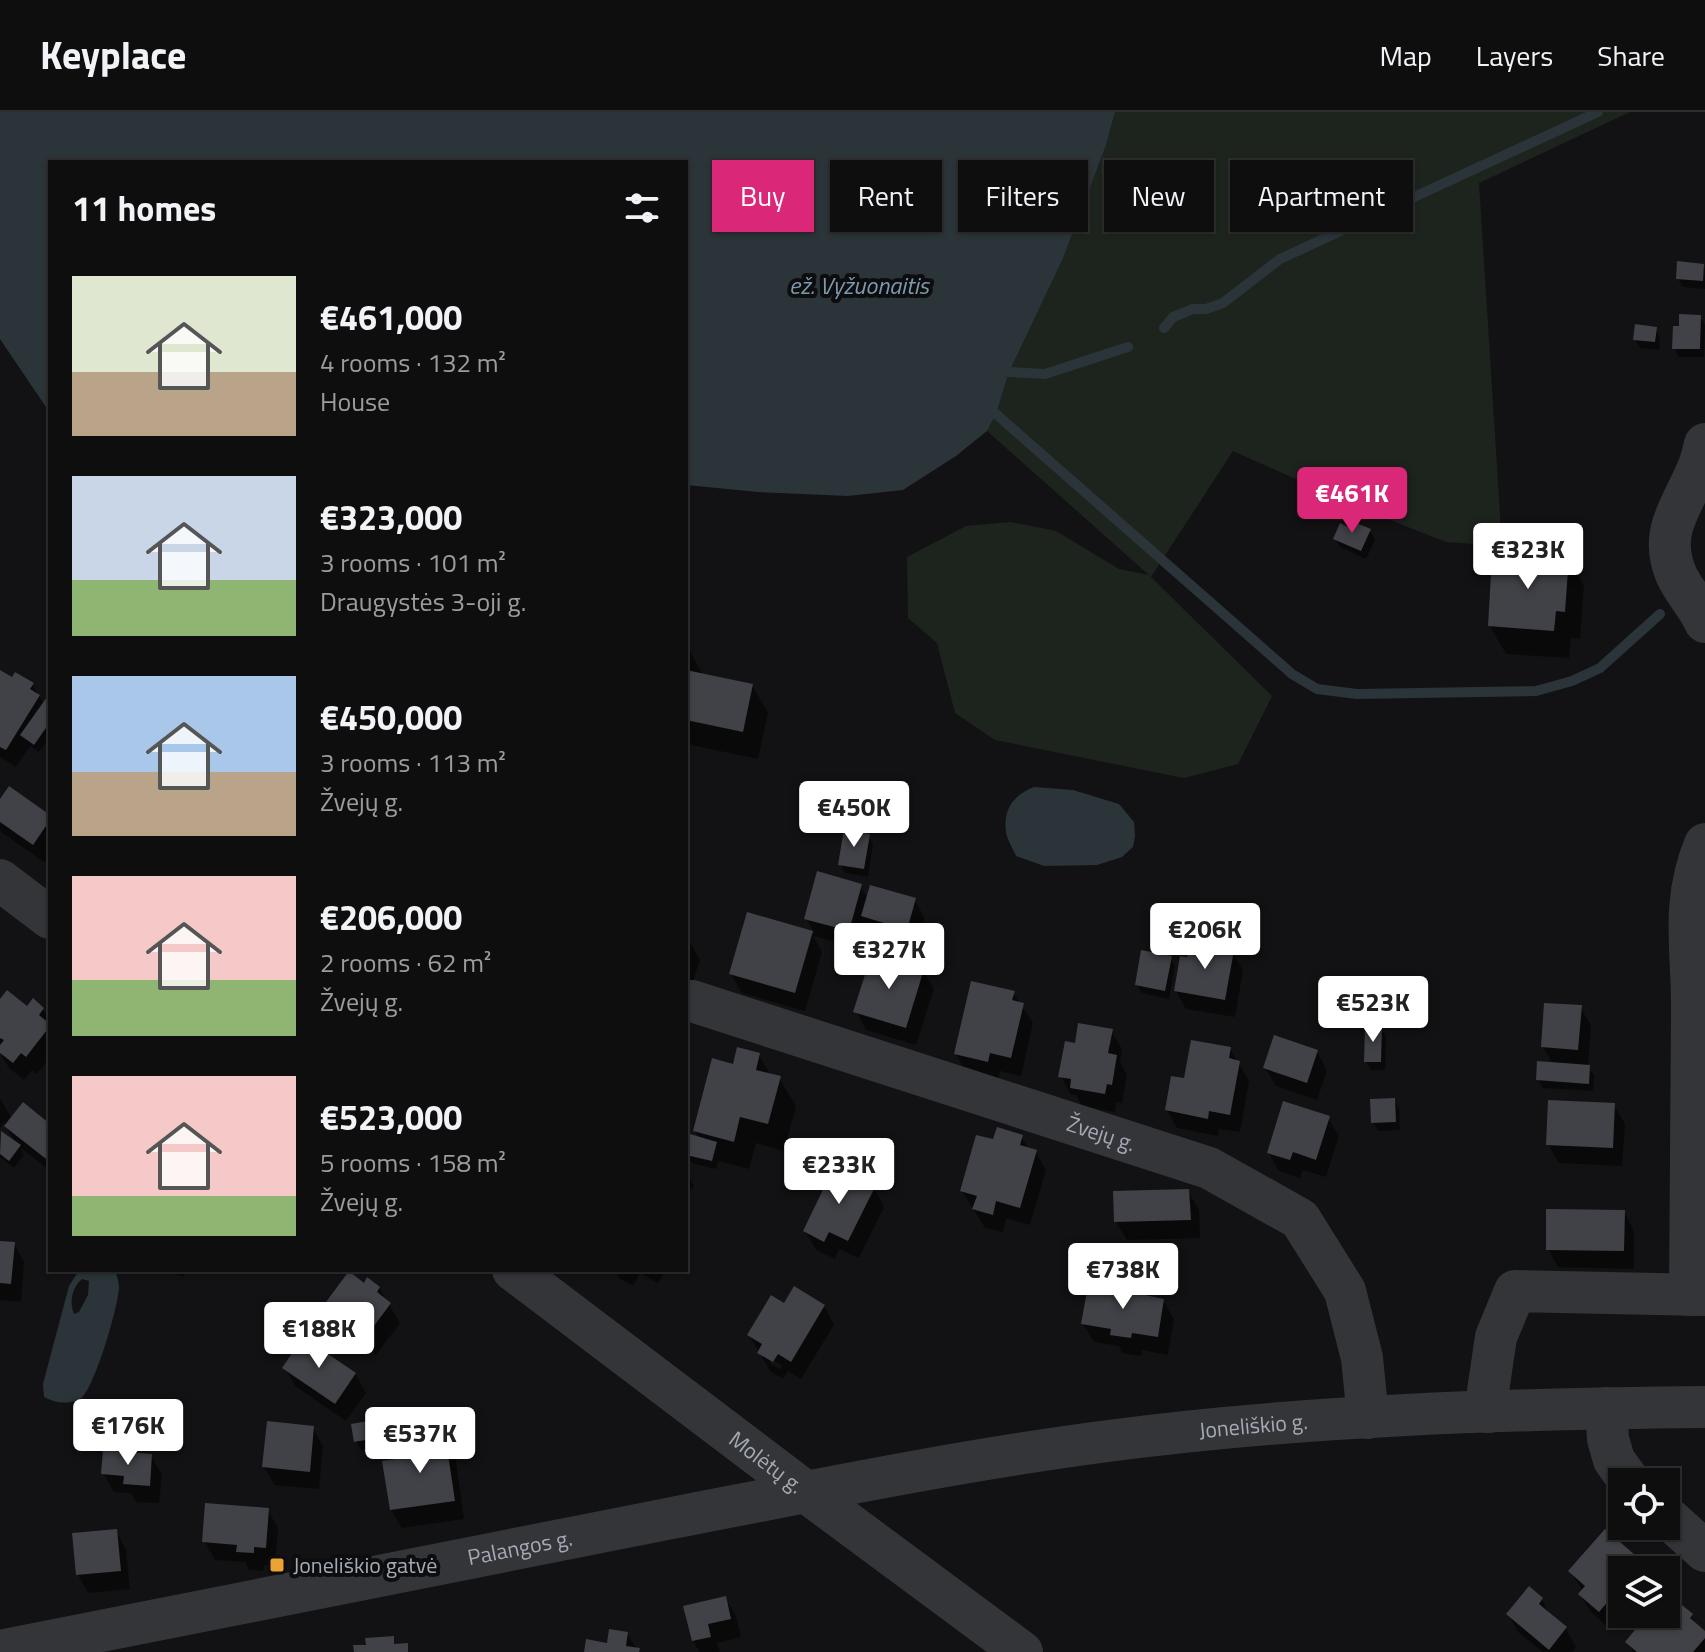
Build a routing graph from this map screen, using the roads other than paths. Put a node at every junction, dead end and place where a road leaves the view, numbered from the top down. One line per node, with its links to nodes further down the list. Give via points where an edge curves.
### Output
1 (1705, 444): 2 (street, via 1679,506 1670,556)
2 (1705, 622)
3 (1705, 844): 8 (street, via 1690,894 1689,935)
4 (0, 880): 5 (street)
5 (48, 916)
6 (692, 1001): 12 (street, Žvejų g., via 1209,1168 1300,1219 1345,1291 1362,1358)
7 (516, 1272): 14 (street, Molėtų g.)
8 (1698, 1295): 11 (street, via 1515,1291 1496,1337)
9 (1705, 1407): 10 (street, Joneliškio g.)
10 (1606, 1408): 11 (street, Joneliškio g.); 13 (street, via 1608,1439)
11 (1488, 1412): 12 (street, Joneliškio g.)
12 (1368, 1418): 14 (street, Joneliškio g., via 1106,1441)
13 (1620, 1468)
14 (806, 1492): 17 (street, Palangos g.); 18 (street, Molėtų g.)
15 (1680, 1529): 16 (street)
16 (1705, 1551)
17 (0, 1651)
18 (1022, 1652)

